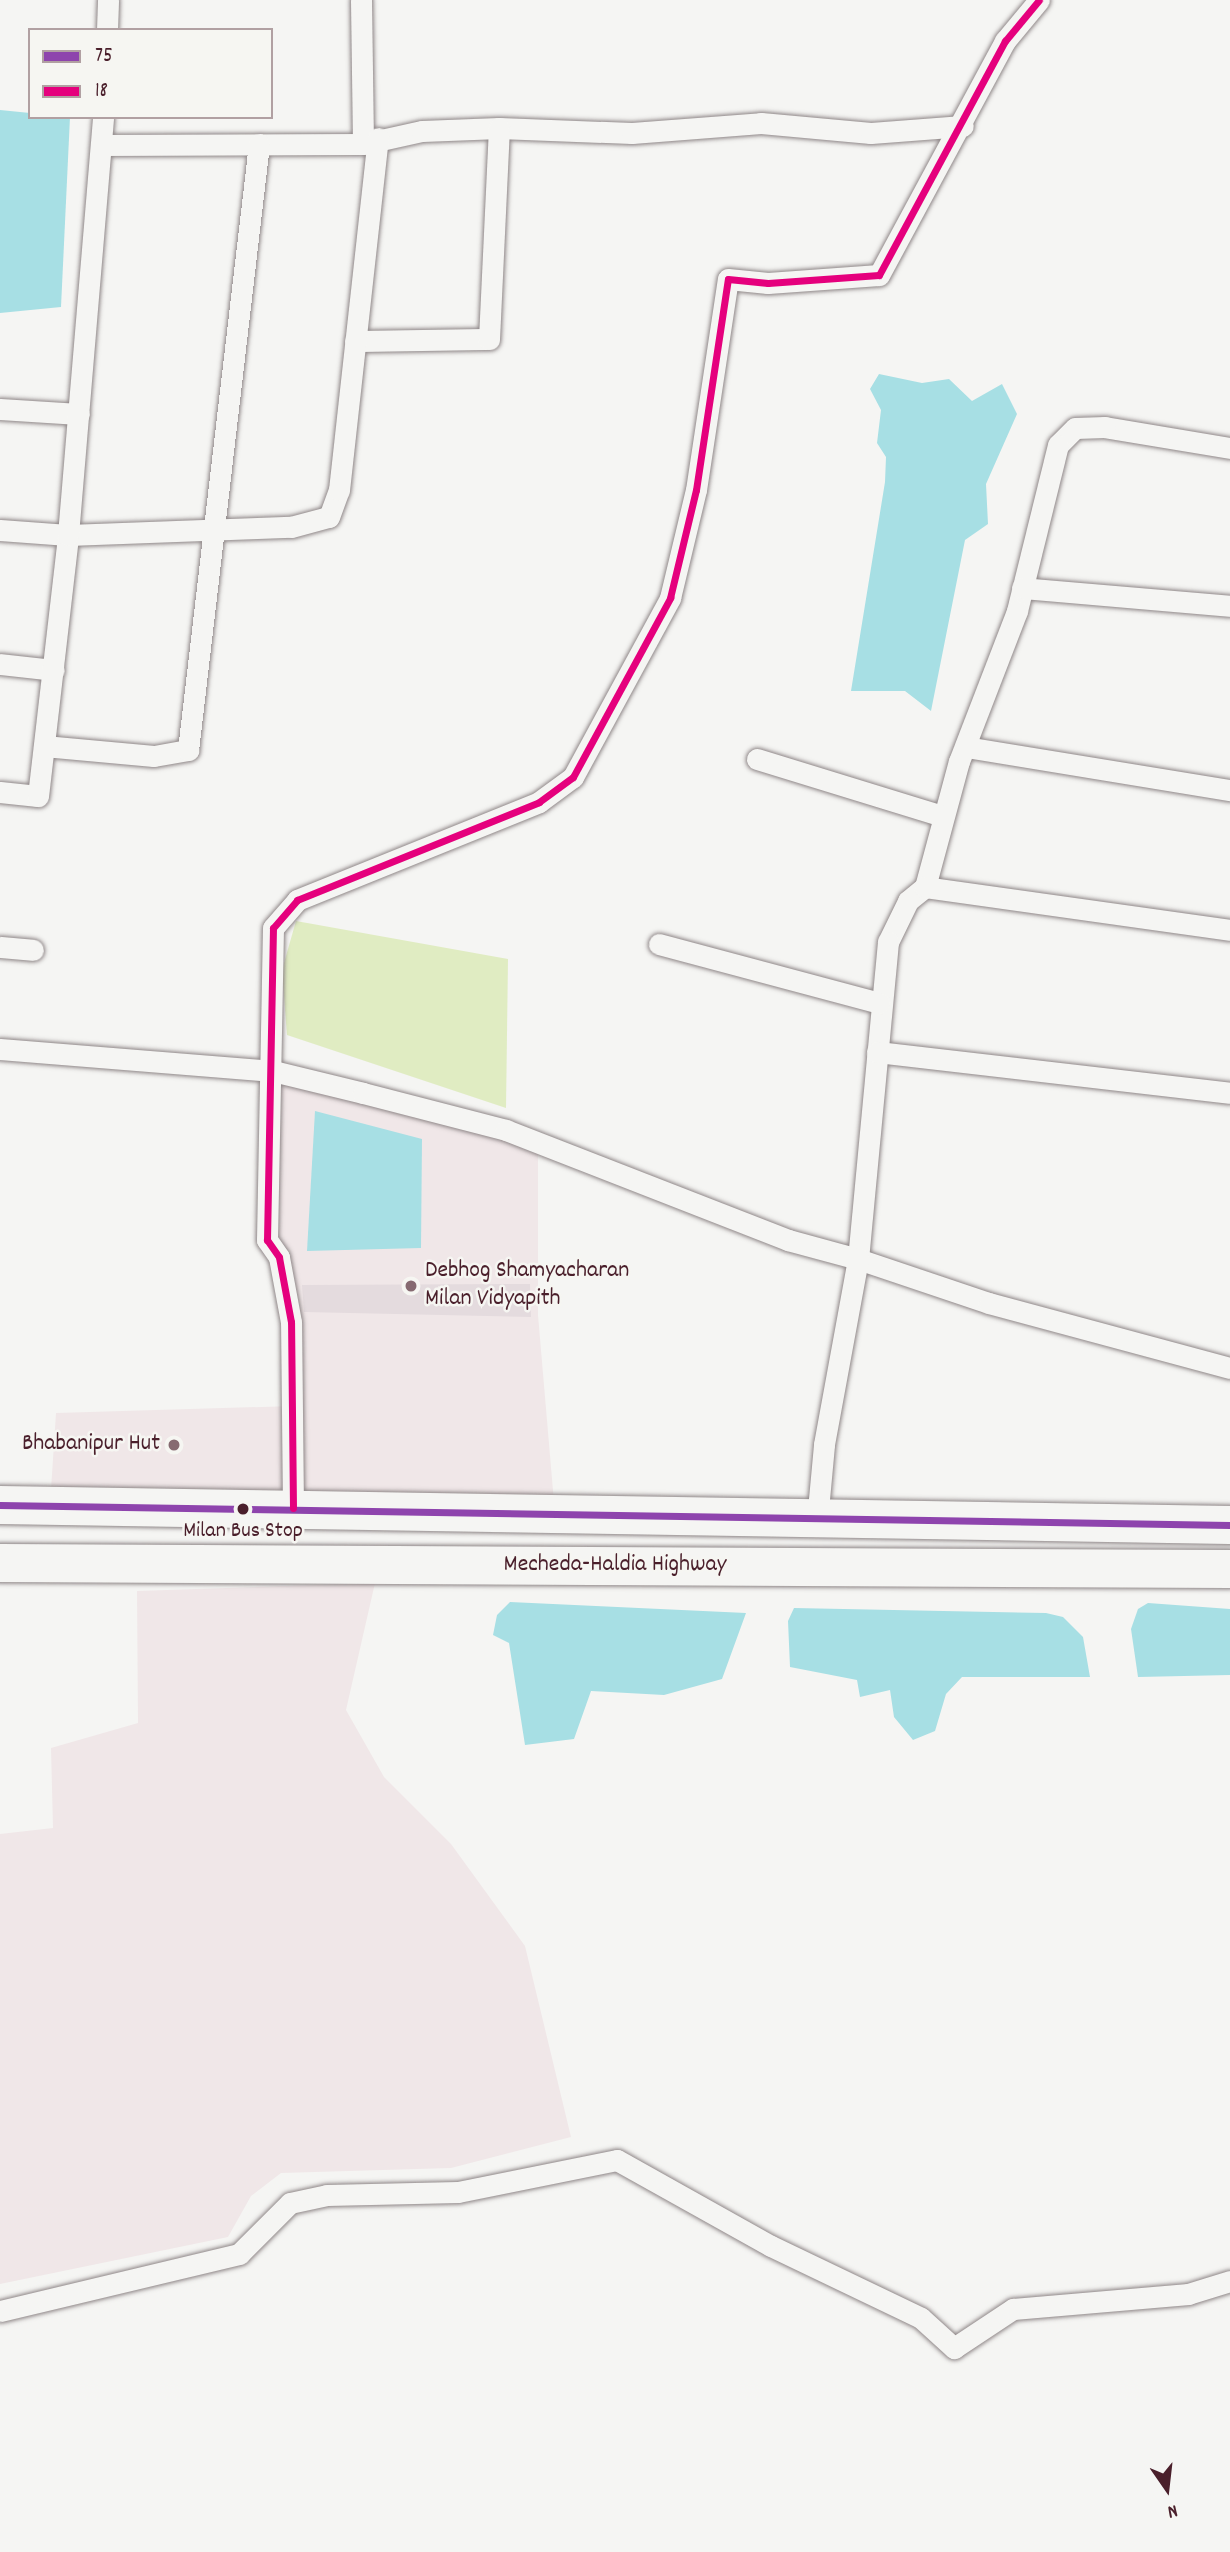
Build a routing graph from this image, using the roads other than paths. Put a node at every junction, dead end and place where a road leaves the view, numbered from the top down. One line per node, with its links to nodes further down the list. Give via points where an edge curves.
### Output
1 (108, 0): 4 (street)
2 (361, 0): 8 (street)
3 (1039, 0): 6 (street, via 1005,41)
4 (107, 28)
5 (103, 119): 10 (street)
6 (963, 126): 7 (street, via 870,133 761,123 632,133); 36 (street, via 879,275 768,283 728,279 696,490 670,598 596,745 573,777 540,802 297,900 273,928)
7 (499, 128): 8 (street); 11 (street, via 489,339)
8 (371, 141): 9 (street); 11 (street)
9 (259, 144): 10 (street); 16 (street)
10 (101, 145): 13 (street)
11 (355, 341): 16 (street, via 339,491 329,517 290,527)
12 (0, 409): 13 (street)
13 (79, 414): 17 (street)
14 (1230, 448): 18 (street, via 1105,427 1075,428 1058,445 1048,473)
15 (0, 530): 17 (street)
16 (212, 530): 17 (street); 22 (street, via 188,750 154,756)
17 (68, 536): 21 (street)
18 (1022, 588): 19 (street); 23 (street)
19 (1230, 606)
20 (0, 664): 21 (street)
21 (54, 670): 22 (street)
22 (44, 747): 26 (street, via 38,796)
23 (966, 747): 25 (street); 27 (street)
24 (757, 759): 27 (street)
25 (1230, 790)
26 (0, 792)
27 (942, 816): 28 (street)
28 (925, 887): 29 (street); 33 (street, via 908,901 888,942)
29 (1230, 930)
30 (659, 944): 33 (street)
31 (0, 947): 32 (street)
32 (33, 950)
33 (879, 1003): 35 (street)
34 (0, 1049): 36 (street)
35 (877, 1052): 37 (street); 38 (street)
36 (273, 1071): 38 (street, via 506,1130 788,1240); 41 (street, via 267,1240 279,1257 291,1322)
37 (1230, 1093)
38 (858, 1259): 39 (street, via 989,1303); 42 (street, via 824,1445)
39 (1230, 1368)
40 (0, 1505): 41 (highway)
41 (293, 1508): 42 (highway)
42 (817, 1521): 43 (highway)
43 (1230, 1525)
44 (0, 1563): 45 (highway, Mecheda-Haldia Highway)
45 (1230, 1569)
46 (1230, 2281): 47 (street, via 1188,2294 1013,2309 954,2348 921,2318 771,2246 617,2160 458,2192 327,2195 290,2203 239,2254)
47 (0, 2311)

